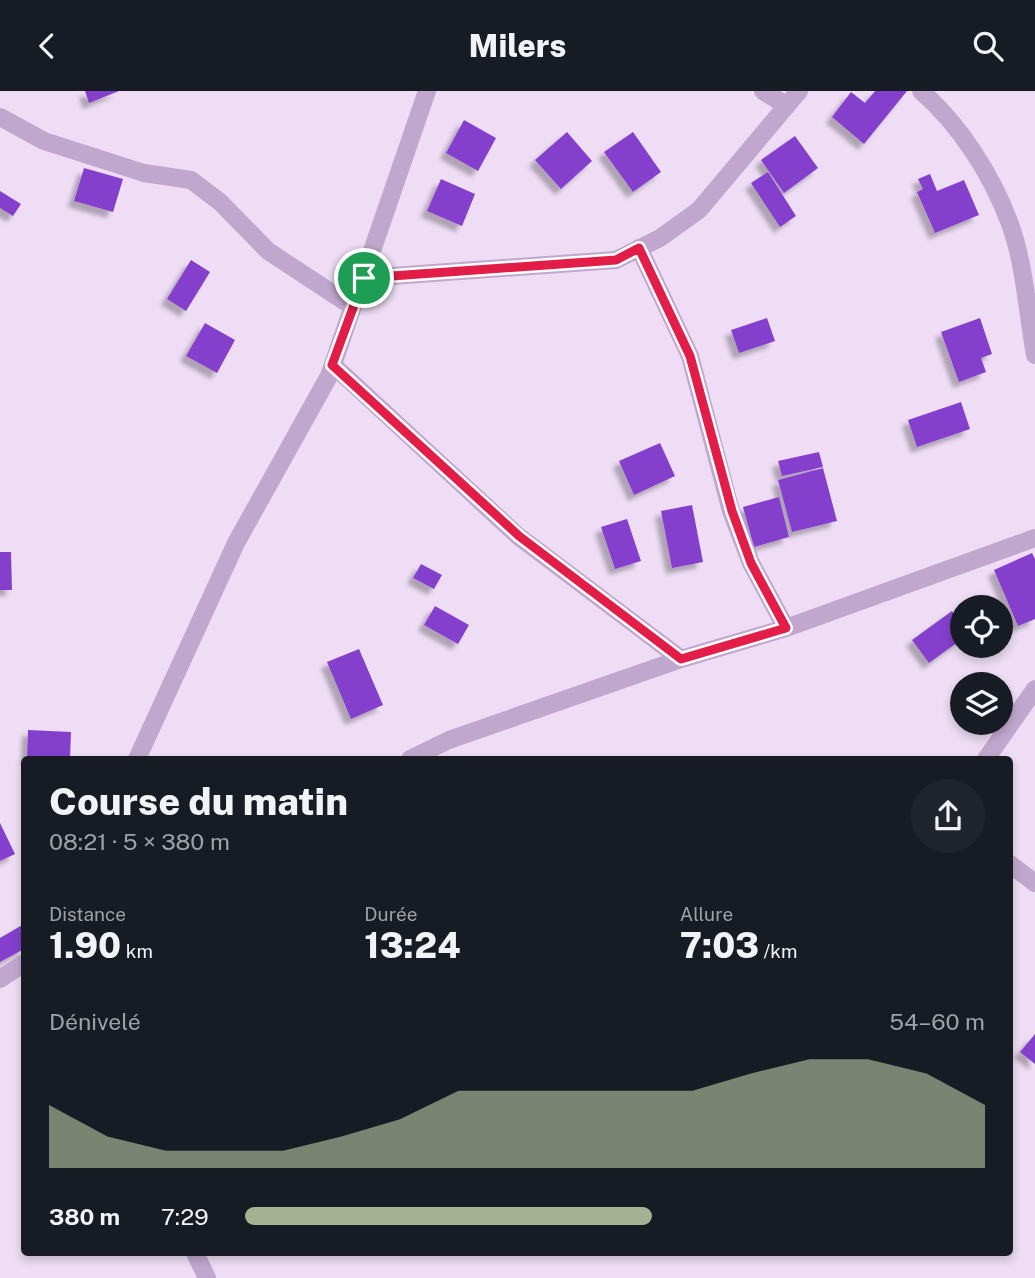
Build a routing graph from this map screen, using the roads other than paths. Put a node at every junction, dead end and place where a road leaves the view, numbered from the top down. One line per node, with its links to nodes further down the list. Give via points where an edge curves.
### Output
1 (427, 91): 8 (street)
2 (762, 91): 5 (street)
3 (799, 91): 5 (street)
4 (921, 91): 10 (street, via 944,110 987,175 1010,224)
5 (787, 106): 7 (street, via 699,210)
6 (0, 117): 9 (street, via 44,141 144,173 191,180 268,251)
7 (639, 248): 8 (street, via 616,260); 13 (street, via 690,356 732,511 751,563)
8 (364, 278): 9 (street)
9 (354, 307): 11 (street)
10 (1035, 355)
11 (332, 365): 14 (street, via 519,536); 16 (street, via 236,543)
12 (1035, 538): 13 (street)
13 (786, 628): 14 (street)
14 (681, 659): 17 (street, via 449,740)
15 (1035, 689): 18 (street)
16 (138, 756)
17 (416, 756)
18 (988, 756)
19 (1013, 865): 20 (street)
20 (1035, 883)
21 (21, 965): 22 (street)
22 (0, 979)
23 (196, 1256): 24 (street)
24 (207, 1278)

